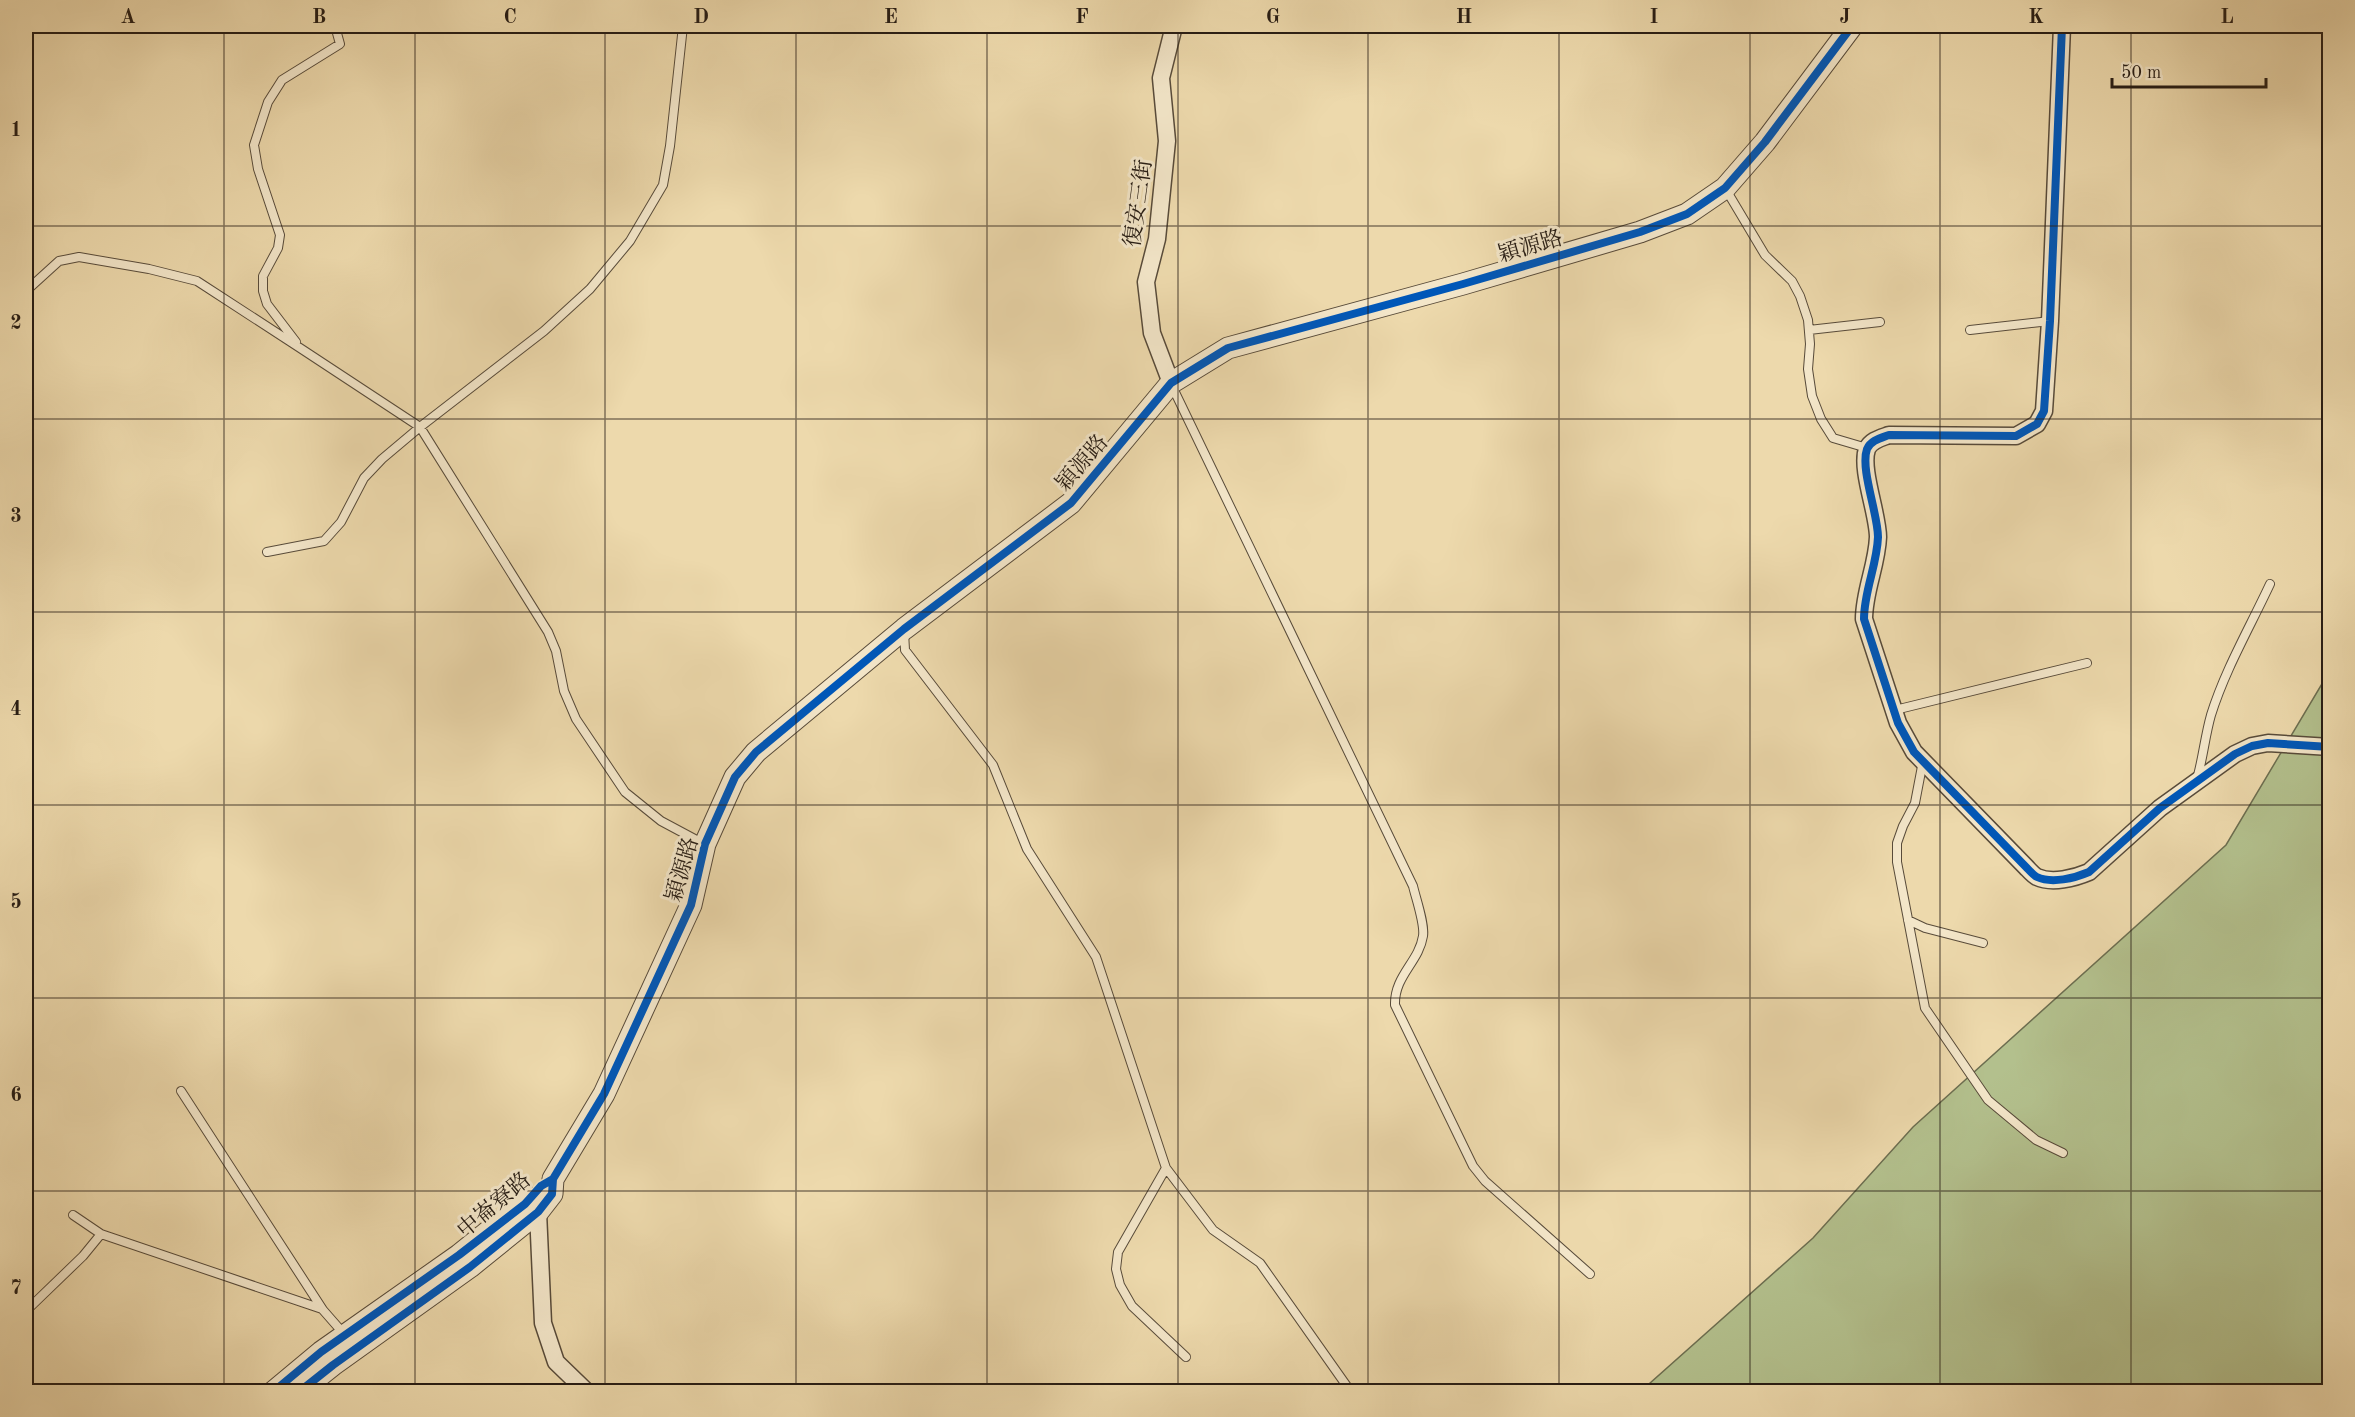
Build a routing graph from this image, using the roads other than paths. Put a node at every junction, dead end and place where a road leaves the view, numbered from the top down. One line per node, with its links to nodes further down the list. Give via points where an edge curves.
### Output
1 (335, 26): 12 (lane, via 340,44 282,80 268,102 254,146 280,236 263,276 262,291 267,304)
2 (683, 26): 14 (lane, via 663,185 630,241 590,289 544,331)
3 (1174, 26): 13 (street, 復安三街, via 1161,78 1167,141 1157,239 1146,282 1152,333)
4 (1852, 26): 6 (street, 穎源路, via 1765,142)
5 (2062, 26): 8 (street)
6 (1725, 188): 10 (lane, via 1765,255 1792,281); 13 (street, 穎源路, via 1687,214 1640,232 1228,348)
7 (26, 291): 12 (lane, via 59,261 79,257 149,269 196,281)
8 (2050, 321): 11 (lane); 15 (street, via 2044,411 2037,424 2016,436 1889,435)
9 (1880, 322): 10 (lane)
10 (1809, 330): 15 (lane, via 1808,369 1821,419 1833,438)
11 (1970, 330)
12 (300, 348): 14 (lane)
13 (1171, 383): 18 (street, 穎源路, via 1071,503); 34 (lane, via 1413,886 1424,933 1394,992 1395,1005 1473,1166)
14 (420, 426): 16 (lane, via 364,478 341,522 324,541); 24 (lane, via 548,632 576,719 612,774 625,792 660,821)
15 (1867, 448): 20 (street, via 1878,535 1864,619)
16 (267, 552)
17 (2270, 584): 23 (lane, via 2215,706)
18 (904, 629): 24 (street, 穎源路, via 756,752 735,777); 29 (lane, via 905,650 993,765 1027,849 1096,957)
19 (2087, 663): 20 (lane)
20 (1895, 710): 22 (street, via 1903,735)
21 (2330, 747): 23 (street, via 2268,743 2252,746)
22 (1923, 761): 23 (street, via 2026,867 2037,877 2052,880 2089,872 2131,832); 25 (lane, via 1915,803 1897,843)
23 (2196, 782)
24 (705, 844): 30 (street, 穎源路, via 691,905 604,1094)
25 (1908, 920): 26 (lane); 28 (lane, via 1925,1008 1988,1100 2036,1140)
26 (1983, 943)
27 (181, 1090): 35 (lane)
28 (2063, 1153)
29 (1166, 1168): 38 (lane, via 1118,1252 1116,1269 1132,1306); 42 (lane, via 1213,1230 1260,1263)
30 (553, 1179): 31 (street, 中崙寮路, via 552,1194); 37 (street, 中崙寮路)
31 (538, 1212): 37 (street, 中崙寮路, via 470,1268); 41 (street, via 543,1323 556,1362)
32 (73, 1215): 33 (lane)
33 (101, 1234): 35 (lane); 36 (lane)
34 (1590, 1274)
35 (323, 1310): 37 (lane)
36 (26, 1311)
37 (350, 1342): 39 (street, 中崙寮路); 40 (street, 中崙寮路)
38 (1186, 1357)
39 (273, 1392)
40 (299, 1392)
41 (587, 1392)
42 (1351, 1392)

